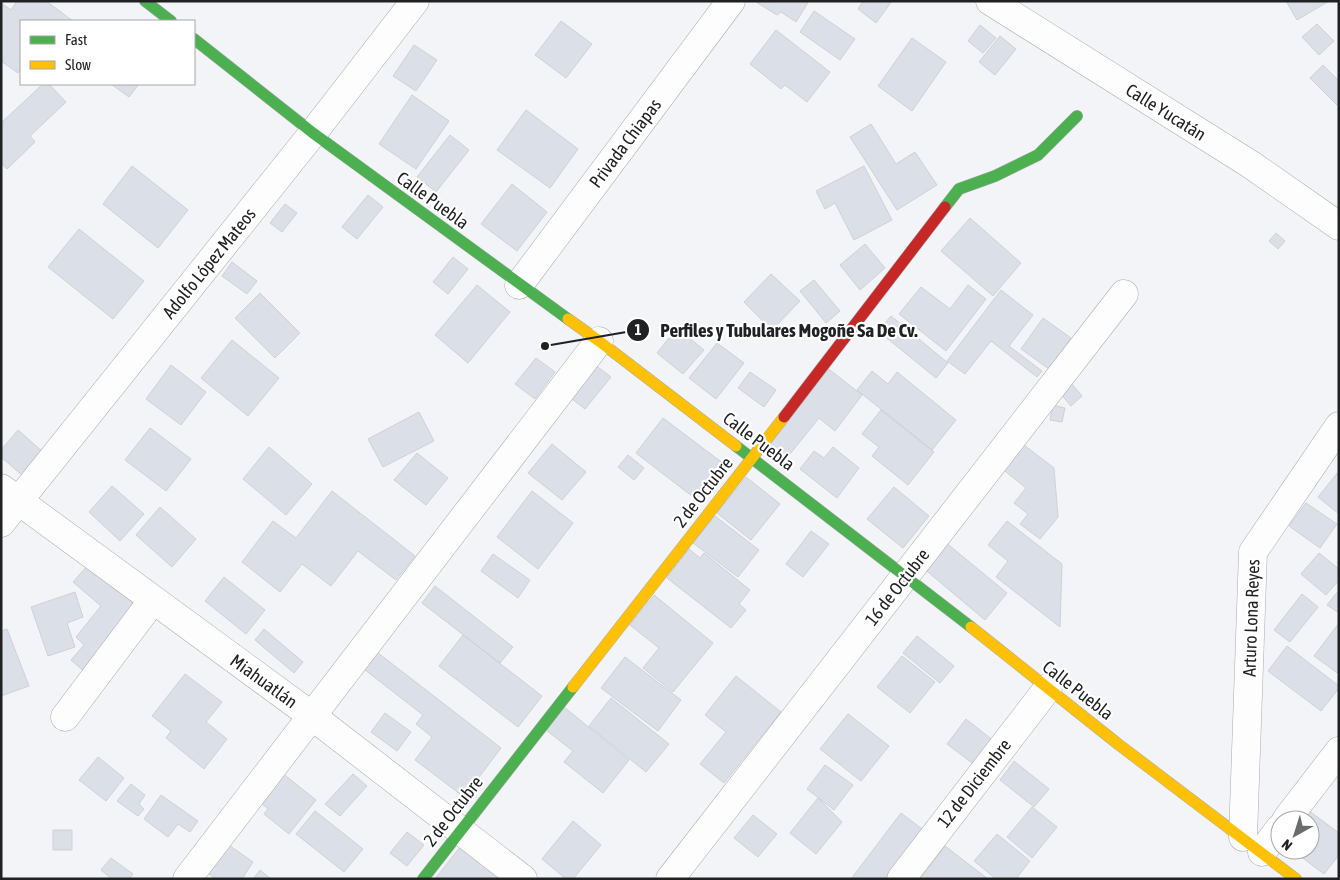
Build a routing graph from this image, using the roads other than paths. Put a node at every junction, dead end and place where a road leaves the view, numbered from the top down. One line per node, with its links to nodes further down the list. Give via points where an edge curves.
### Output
1 (145, 1): 5 (street)
2 (415, 1): 8 (street, Adolfo López Mateos)
3 (731, 1): 10 (street, Privada Chiapas)
4 (990, 1): 9 (street, Calle Yucatán, via 1250,164)
5 (169, 20)
6 (195, 41): 8 (street, Calle Puebla)
7 (1077, 116): 14 (street, 2 de Octubre, via 1038,155 959,189)
8 (314, 133): 10 (street, Calle Puebla); 15 (street, Adolfo López Mateos)
9 (1339, 226)
10 (519, 285): 12 (street, Calle Puebla)
11 (1124, 294): 17 (street, 16 de Octubre)
12 (599, 341): 14 (street, Calle Puebla); 20 (street)
13 (1339, 426): 26 (street, Arturo Lona Reyes, via 1253,552)
14 (752, 458): 17 (street, Calle Puebla); 24 (street, 2 de Octubre)
15 (10, 495): 16 (street, Adolfo López Mateos); 18 (street, Miahuatlán)
16 (1, 523)
17 (906, 576): 19 (street, Calle Puebla); 30 (street, 16 de Octubre)
18 (153, 600): 20 (street, Miahuatlán); 21 (street)
19 (1048, 688): 26 (street, Calle Puebla); 31 (street, 12 de Diciembre)
20 (312, 716): 24 (street, Miahuatlán); 27 (street)
21 (65, 717)
22 (1339, 751): 23 (street)
23 (1294, 810)
24 (461, 830): 28 (street, 2 de Octubre); 29 (street, Miahuatlán)
25 (1270, 834): 26 (street)
26 (1252, 844): 32 (street, Calle Puebla)
27 (187, 879)
28 (423, 879)
29 (523, 879)
30 (670, 879)
31 (901, 879)
32 (1296, 879)

